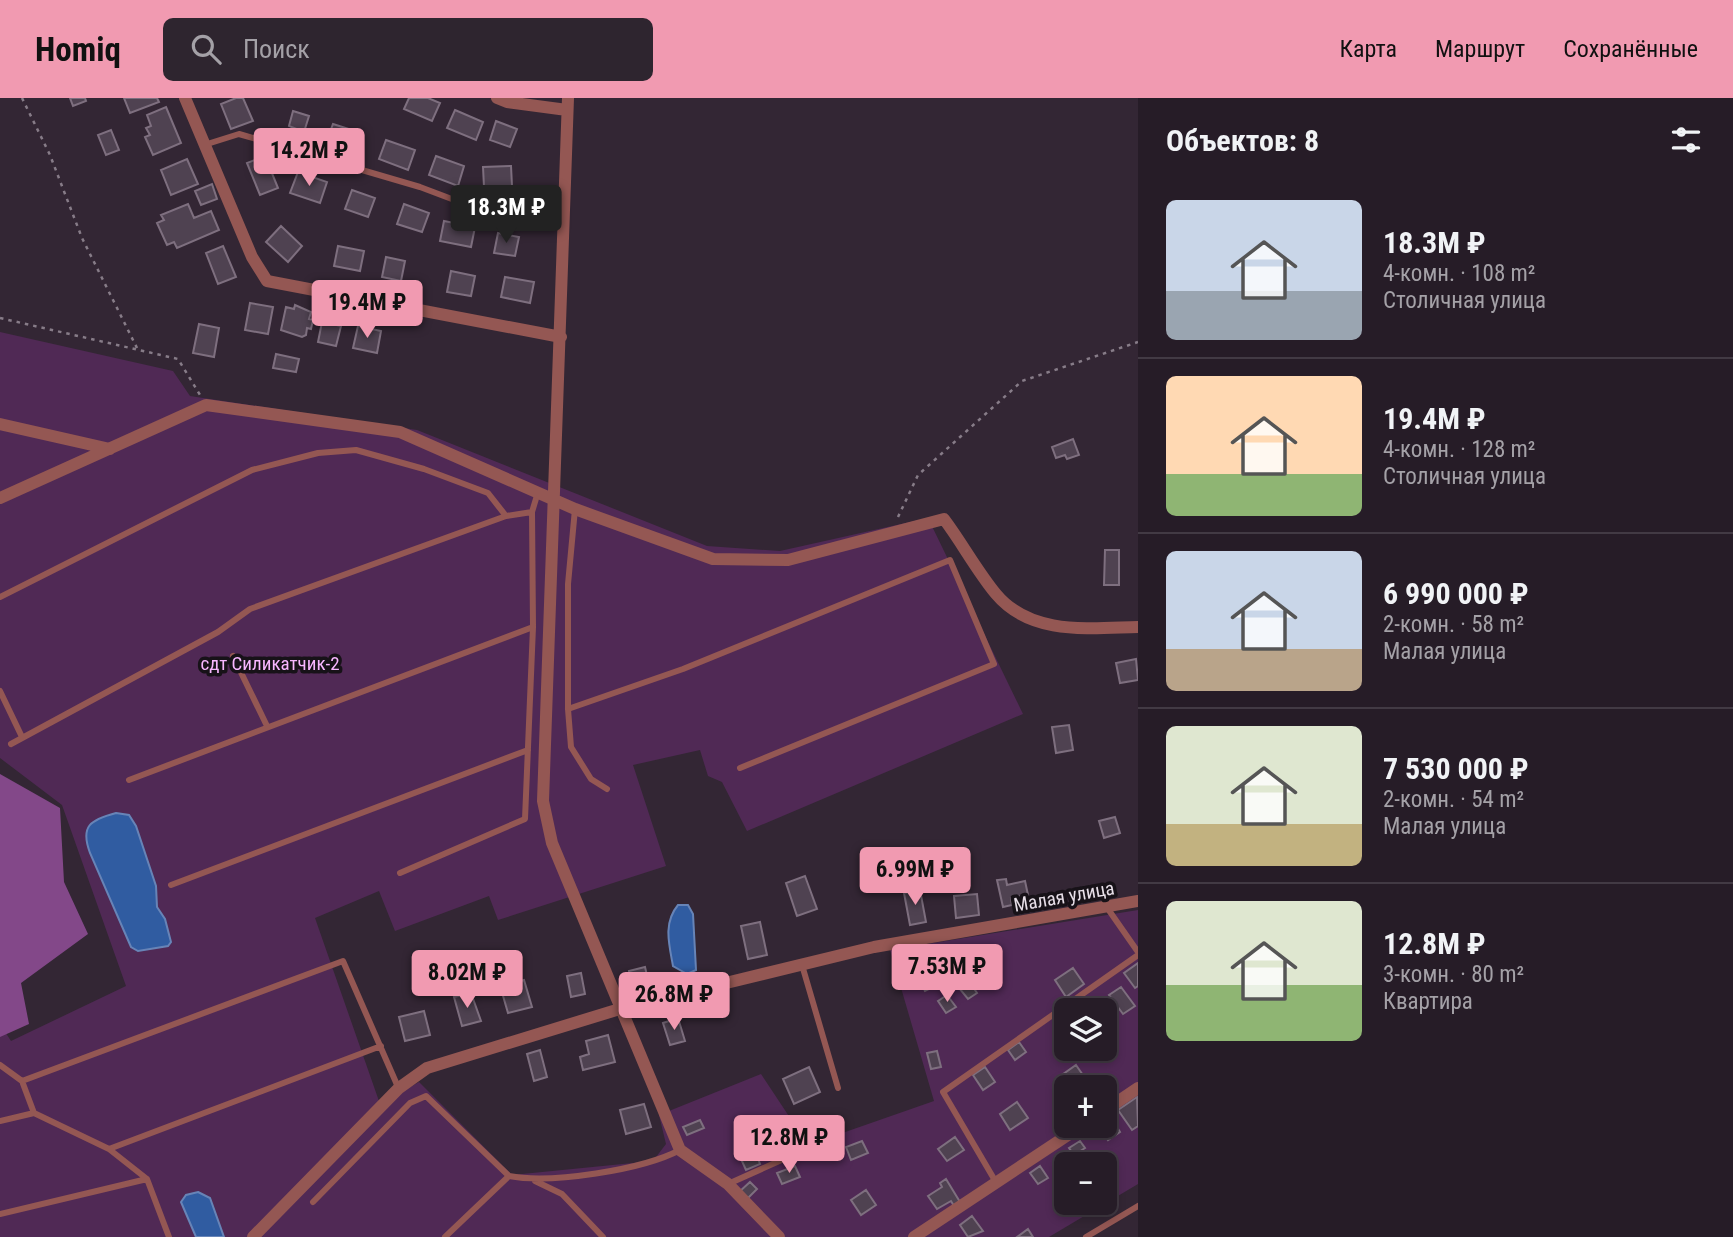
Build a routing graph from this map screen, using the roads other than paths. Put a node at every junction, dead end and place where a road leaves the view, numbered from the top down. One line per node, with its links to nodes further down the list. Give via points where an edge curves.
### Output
1 (184, 98): 4 (street)
2 (497, 98): 3 (street)
3 (567, 104): 5 (street)
4 (204, 145): 5 (lane, via 239,134 465,204); 6 (street, via 252,257 267,281)
5 (565, 197): 6 (street)
6 (561, 337): 11 (street)
7 (0, 424): 8 (street)
8 (110, 449): 9 (street, via 206,405 400,432); 10 (street)
9 (538, 492): 11 (street); 13 (lane)
10 (0, 498)
11 (556, 500): 12 (street); 36 (street, via 543,802 552,843)
12 (575, 509): 17 (street, via 713,559 788,560 944,519 997,595 1020,614 1068,628); 20 (lane, via 568,584)
13 (532, 512): 14 (lane); 16 (lane)
14 (506, 516): 15 (lane, via 488,493 424,469 356,450 318,453 252,470); 22 (lane, via 250,610 218,632)
15 (0, 597)
16 (533, 627): 21 (lane); 24 (lane)
17 (1138, 627)
18 (233, 656): 21 (lane)
19 (0, 691): 22 (lane)
20 (568, 709): 25 (lane, via 683,669 950,560 994,664); 27 (lane, via 571,747 591,779)
21 (267, 726): 26 (lane)
22 (22, 737): 23 (lane)
23 (11, 744)
24 (528, 750): 28 (lane, via 525,818); 29 (lane)
25 (740, 768)
26 (129, 780)
27 (607, 789)
28 (400, 873)
29 (171, 885)
30 (1138, 901): 31 (street, Малая улица)
31 (1108, 909): 33 (lane); 35 (street, Малая улица, via 873,947)
32 (1138, 936): 33 (lane)
33 (1129, 939): 34 (lane)
34 (1138, 954): 54 (lane, via 943,1092)
35 (802, 965): 36 (street, Малая улица); 41 (lane)
36 (623, 1009): 40 (street, Малая улица, via 427,1068); 49 (street)
37 (381, 1046): 39 (lane, via 343,961); 40 (lane); 47 (lane)
38 (0, 1065): 39 (lane)
39 (22, 1081): 44 (lane)
40 (399, 1088): 59 (street, Малая улица)
41 (838, 1088)
42 (1138, 1088): 43 (street)
43 (1117, 1102)
44 (34, 1113): 45 (lane); 47 (lane)
45 (0, 1121)
46 (1064, 1138): 54 (street)
47 (109, 1149): 51 (lane)
48 (806, 1149): 53 (lane)
49 (680, 1150): 52 (lane, via 657,1162); 53 (street)
50 (509, 1176): 52 (lane); 55 (lane, via 426,1096 410,1102); 60 (lane)
51 (148, 1179): 57 (lane); 58 (lane)
52 (534, 1181): 61 (lane, via 562,1194)
53 (728, 1184): 62 (street)
54 (997, 1184): 63 (street)
55 (313, 1202)
56 (1138, 1206): 64 (lane)
57 (0, 1214)
58 (169, 1237)
59 (253, 1237)
60 (445, 1237)
61 (603, 1237)
62 (779, 1237)
63 (914, 1237)
64 (1086, 1237)

